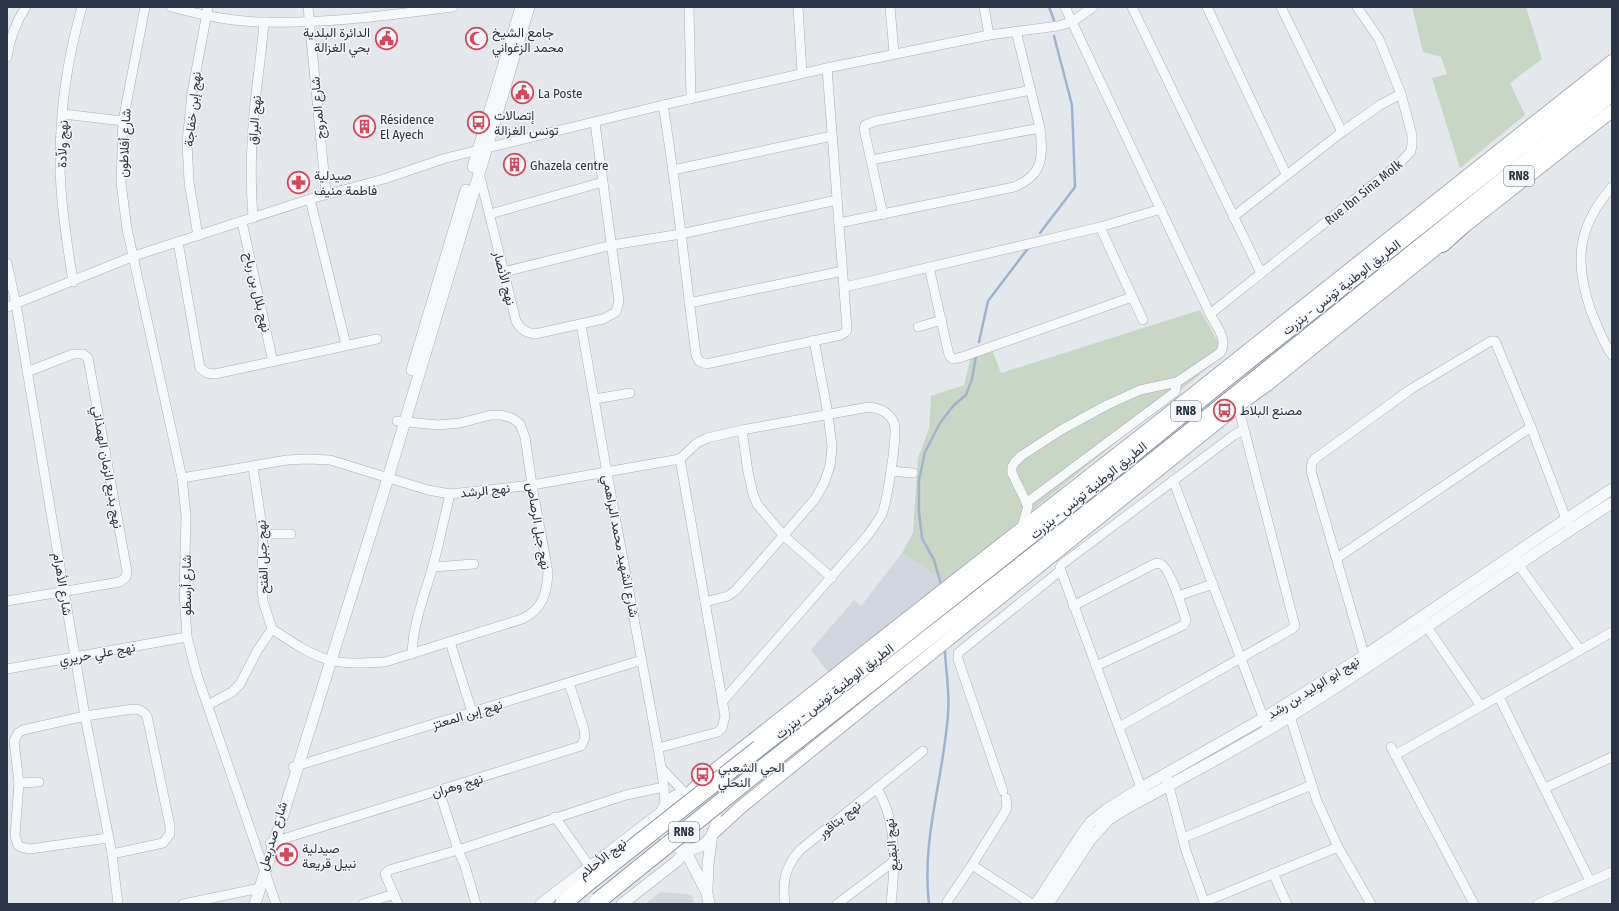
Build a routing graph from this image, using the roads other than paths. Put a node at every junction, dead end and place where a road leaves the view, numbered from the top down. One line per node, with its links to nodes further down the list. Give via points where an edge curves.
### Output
1 (26, 7): 27 (street, via 13,27)
2 (82, 7): 38 (street, نهج ولاّدة, via 68,73)
3 (145, 7): 39 (street, شارع أفلاطون)
4 (171, 7): 20 (street)
5 (308, 7): 22 (street, شارع المروج)
6 (453, 7): 19 (street)
7 (521, 7): 44 (street)
8 (529, 7): 44 (street)
9 (689, 7): 35 (street)
10 (798, 7): 31 (street)
11 (890, 7): 26 (street)
12 (984, 7): 25 (street)
13 (1065, 7): 23 (street)
14 (1093, 7): 23 (street)
15 (1132, 7): 58 (street)
16 (1207, 7): 48 (street)
17 (1281, 7): 42 (street)
18 (1357, 7): 34 (street, Rue Ibn Sina Molk, via 1378,39)
19 (432, 8): 22 (street)
20 (207, 11): 21 (street); 65 (street, نهج إبن خفاجة, via 192,93 187,142 189,182)
21 (264, 22): 22 (street); 59 (street, نهج البراق, via 255,101 250,181)
22 (309, 22): 52 (street, شارع المروج)
23 (1072, 22): 24 (street); 55 (street)
24 (1016, 31): 25 (street); 33 (street)
25 (989, 35): 26 (street)
26 (894, 53): 30 (street)
27 (7, 57)
28 (1612, 61): 85 (main road)
29 (1612, 64): 49 (highway, RN8)
30 (827, 68): 31 (street); 43 (street)
31 (802, 73): 35 (street)
32 (1612, 74): 49 (highway, الطريق الوطنية تونس - بنزرت / RN8)
33 (1031, 90): 41 (street); 45 (street, via 868,122 864,129)
34 (1401, 94): 42 (street, via 1380,105); 74 (street, Rue Ibn Sina Molk, via 1412,135 1411,151 1400,163)
35 (691, 99): 37 (street)
36 (1607, 101): 67 (highway, RN8); 196 (highway, الطريق الوطنية تونس - بنزرت / RN8, bridge)
37 (663, 106): 40 (street); 47 (street)
38 (63, 114): 39 (street); 75 (street, نهج ولاّدة, via 60,161 63,216)
39 (123, 121): 69 (street, شارع أفلاطون, via 121,183)
40 (595, 123): 44 (street); 50 (street)
41 (1040, 128): 45 (street); 57 (street, via 1041,159 1034,174 1023,184)
42 (1342, 132): 48 (street)
43 (832, 136): 47 (street); 54 (street)
44 (482, 149): 46 (street, شارع صدربعل); 52 (street)
45 (871, 160): 57 (street)
46 (476, 169): 56 (street, نهج الأنصار); 97 (street, شارع صدربعل)
47 (674, 170): 64 (street)
48 (1286, 174): 58 (street)
49 (1484, 175): 61 (highway, الطريق الوطنية تونس - بنزرت / RN8)
50 (603, 182): 56 (street); 68 (street)
51 (1612, 187): 89 (street, via 1599,202 1589,220 1583,240 1581,274 1586,296)
52 (326, 194): 53 (street)
53 (310, 199): 59 (street); 88 (street)
54 (837, 200): 62 (street); 64 (street)
55 (1161, 209): 63 (street); 80 (street)
56 (490, 214): 73 (street, نهج الأنصار)
57 (883, 215): 62 (street)
58 (1233, 217): 74 (street)
59 (253, 218): 60 (street)
60 (242, 222): 65 (street); 90 (street, نهج بلال بن رباح)
61 (1423, 222): 85 (highway, RN8); 191 (highway, الطريق الوطنية تونس - بنزرت / RN8, bridge, via 760,748)
62 (839, 223): 72 (street)
63 (1100, 226): 71 (street); 77 (street)
64 (681, 234): 68 (street); 78 (street)
65 (198, 236): 66 (street)
66 (178, 242): 69 (street); 90 (street, via 200,368 206,373 214,374)
67 (1442, 244): 95 (main road)
68 (612, 246): 73 (street); 83 (street, نهج الأنصار, via 618,294 616,312 603,319)
69 (134, 256): 75 (street); 107 (street, شارع أرسطو)
70 (7, 263): 79 (street, شارع الأهرام)
71 (929, 267): 76 (street); 81 (street)
72 (843, 271): 76 (street); 78 (street)
73 (503, 272): 83 (street, نهج الأنصار, via 516,321 524,331 535,334)
74 (1261, 273): 80 (street, Rue Ibn Sina Molk)
75 (73, 282): 79 (street)
76 (845, 287): 87 (street, via 846,332)
77 (1132, 297): 81 (street, via 956,358 949,356); 82 (street)
78 (690, 303): 87 (street, via 696,356 702,363)
79 (11, 306): 91 (street, شارع الأهرام)
80 (1210, 314): 92 (street, via 1222,337 1223,348 1220,353)
81 (942, 320): 84 (street)
82 (1143, 320)
83 (581, 324): 94 (street, شارع الشهيد محمد البراهمي)
84 (918, 327)
85 (1270, 331): 114 (main road)
86 (377, 339): 88 (street)
87 (814, 340): 96 (street)
88 (346, 345): 90 (street)
89 (1612, 355)
90 (273, 362)
91 (27, 372): 127 (street, شارع الأهرام); 127 (street, نهج بديع الزمان الهمذاني, via 74,354 83,354 88,358 128,572 120,582)
92 (1177, 382): 113 (street, via 1175,392); 113 (street, via 1140,390 1124,397 1061,430 1021,456 1012,467 1012,473)
93 (630, 393): 94 (street)
94 (595, 400): 104 (street, شارع الشهيد محمد البراهمي)
95 (1238, 406): 100 (street); 178 (main road, via 741,806)
96 (828, 414): 99 (street); 103 (street, via 869,407 886,413 894,423 895,431); 119 (street, via 832,458 824,483 815,499)
97 (401, 422): 106 (street, شارع صدربعل); 109 (street, نهج جبل الرصاص, via 438,425 460,423 491,415 512,418 520,424 525,437)
98 (1531, 427): 115 (street); 120 (street); 120 (street, via 1495,341 1411,389 1312,462 1311,471)
99 (742, 430): 101 (street, via 707,438 697,443); 119 (street, via 753,494 757,504)
100 (1243, 430): 108 (street); 142 (street, via 1295,626)
101 (680, 459): 104 (street, نهج الرشد); 130 (street)
102 (252, 467): 106 (street, نهج الرشد, via 308,458 330,460); 107 (street, نهج الرشد); 117 (street, نهج جبل الفتح)
103 (891, 471): 105 (street); 125 (street, via 882,514)
104 (607, 473): 109 (street, نهج الرشد); 144 (street, شارع الشهيد محمد البراهمي)
105 (913, 474)
106 (385, 477): 111 (street, نهج الرشد); 143 (street, شارع صدربعل)
107 (182, 478): 136 (street, شارع أرسطو, via 186,516 184,592)
108 (1173, 480): 124 (street, via 1061,565); 126 (street)
109 (532, 485): 111 (street, نهج الرشد); 137 (street, نهج جبل الرصاص, via 548,572 544,597 537,609 527,617)
110 (1612, 489): 115 (street, نهج ابو الوليد بن رشد)
111 (450, 494): 123 (street)
112 (1612, 503): 115 (street, نهج ابو الوليد بن رشد)
113 (1027, 504): 114 (street); 116 (street)
114 (1046, 509): 116 (main road)
115 (1568, 524): 121 (street, نهج ابو الوليد بن رشد)
116 (1022, 527): 174 (main road)
117 (263, 534): 118 (street); 134 (street, نهج جبل الفتح, via 263,601)
118 (291, 534)
119 (784, 536): 125 (street); 130 (street, via 736,590 728,596)
120 (1337, 558): 140 (street)
121 (1516, 560): 132 (street, نهج ابو الوليد بن رشد); 133 (street, نهج ابو الوليد بن رشد); 138 (street)
122 (474, 564): 123 (street)
123 (433, 568): 139 (street, via 416,622)
124 (1060, 571): 131 (street); 187 (street, via 958,653 1007,810)
125 (832, 578): 150 (street)
126 (1213, 584): 128 (street); 142 (street)
127 (64, 592): 129 (street); 141 (street, شارع الأهرام)
128 (1178, 596): 131 (street, via 1164,566 1159,563); 145 (street, via 1186,620 1184,625)
129 (7, 601)
130 (705, 602): 150 (street)
131 (1073, 606): 145 (street)
132 (1420, 616): 133 (street); 140 (street, نهج ابو الوليد بن رشد)
133 (1426, 626): 146 (street, نهج ابو الوليد بن رشد); 153 (street)
134 (272, 629): 143 (street); 152 (street, via 240,684 232,692)
135 (1612, 632): 138 (street)
136 (187, 637): 141 (street, نهج علي حريري); 152 (street, شارع أرسطو)
137 (450, 642): 139 (street, نهج جبل الرصاص); 154 (street)
138 (1580, 650): 149 (street)
139 (412, 654): 143 (street, نهج جبل الرصاص, via 385,662)
140 (1364, 656): 146 (street); 151 (street, نهج ابو الوليد بن رشد)
141 (75, 657): 147 (street, نهج علي حريري); 155 (street, شارع الأهرام)
142 (1241, 658): 157 (street); 158 (street)
143 (328, 660): 163 (street, شارع صدربعل)
144 (642, 660): 148 (street, نهج إبن المعتز); 160 (street, شارع الشهيد محمد البراهمي)
145 (1096, 666): 158 (street)
146 (1368, 666): 156 (street, نهج ابو الوليد بن رشد)
147 (7, 669)
148 (569, 683): 154 (street, نهج إبن المعتز); 173 (street, نهج وهران, via 584,729 585,738 581,746)
149 (1499, 697): 153 (street); 172 (street)
150 (722, 702): 160 (street, via 724,722 718,732)
151 (1286, 704): 156 (street); 157 (street, نهج ابو الوليد بن رشد)
152 (208, 705): 188 (street, شارع أرسطو)
153 (1482, 706): 218 (street, via 1393,751)
154 (472, 712): 163 (street, نهج إبن المعتز)
155 (85, 716): 167 (street, via 18,733 14,741); 179 (street, شارع الأهرام); 185 (street, via 133,709 145,713 170,826 170,834 163,842)
156 (1290, 717): 159 (street, نهج ابو الوليد بن رشد); 169 (street)
157 (1264, 718): 159 (street); 165 (street, نهج ابو الوليد بن رشد)
158 (1119, 726): 175 (street)
159 (1268, 730): 168 (street, نهج ابو الوليد بن رشد)
160 (658, 748): 164 (street, شارع الشهيد محمد البراهمي)
161 (923, 751): 171 (street, نهج بتاقور)
162 (1612, 757): 172 (street)
163 (295, 767): 181 (street, شارع صدربعل)
164 (661, 768): 170 (street, شارع الشهيد محمد البراهمي); 174 (street)
165 (1166, 774): 168 (street); 175 (street, نهج ابو الوليد بن رشد)
166 (39, 782): 167 (street)
167 (19, 783): 179 (street, via 15,836 21,847 30,849)
168 (1169, 785): 175 (street, نهج ابو الوليد بن رشد); 180 (street)
169 (1312, 785): 180 (street); 182 (street)
170 (664, 787): 176 (street, شارع الشهيد محمد البراهمي); 177 (street, via 626,795)
171 (877, 788): 186 (street, نهج البقيع, via 890,818); 210 (street, نهج بتاقور, via 800,850 792,860 783,885)
172 (1545, 788): 192 (street)
173 (439, 790): 181 (street, نهج وهران); 184 (street)
174 (687, 793): 176 (street, via 670,800); 178 (street, via 704,798 713,810 716,824)
175 (1143, 793): 214 (street, نهج ابو الوليد بن رشد, via 1106,810 1091,822); 215 (street, نهج ابو الوليد بن رشد, via 1099,829)
176 (663, 809): 183 (street, via 663,833 673,844); 191 (street, نهج الأحلام)
177 (555, 817): 184 (street); 191 (street)
178 (713, 833): 183 (street, via 705,843); 195 (street, via 707,877)
179 (108, 838): 185 (street, شارع الأهرام)
180 (1182, 838): 198 (street)
181 (272, 843): 188 (street, شارع صدربعل)
182 (1338, 847): 190 (street); 217 (street)
183 (688, 849): 195 (street, via 688,856); 209 (street, via 677,861)
184 (458, 850): 194 (street, via 386,871); 206 (street)
185 (112, 854): 199 (street, شارع الأهرام)
186 (893, 862): 211 (street); 212 (street, نهج البقيع)
187 (972, 865): 197 (street); 213 (street)
188 (264, 869): 193 (street, شارع صدربعل); 203 (street, شارع أرسطو)
189 (1612, 872): 192 (street)
190 (1273, 873): 198 (street); 216 (street)
191 (589, 875): 207 (street, نهج الأحلام); 208 (highway, الطريق الوطنية تونس - بنزرت / RN8)
192 (1590, 881): 219 (street)
193 (258, 888): 200 (street); 201 (street, شارع صدربعل); 202 (street, شارع صدربعل)
194 (394, 894): 204 (street); 205 (street)
195 (708, 899)
196 (596, 902)
197 (947, 902)
198 (1205, 903)
199 (118, 904)
200 (183, 904)
201 (251, 904)
202 (255, 904)
203 (276, 904)
204 (363, 904)
205 (398, 904)
206 (476, 904)
207 (541, 904)
208 (563, 904)
209 (622, 904)
210 (786, 904)
211 (837, 904)
212 (891, 904)
213 (1032, 904)
214 (1036, 904)
215 (1048, 904)
216 (1287, 904)
217 (1371, 904)
218 (1474, 904)
219 (1538, 904)

